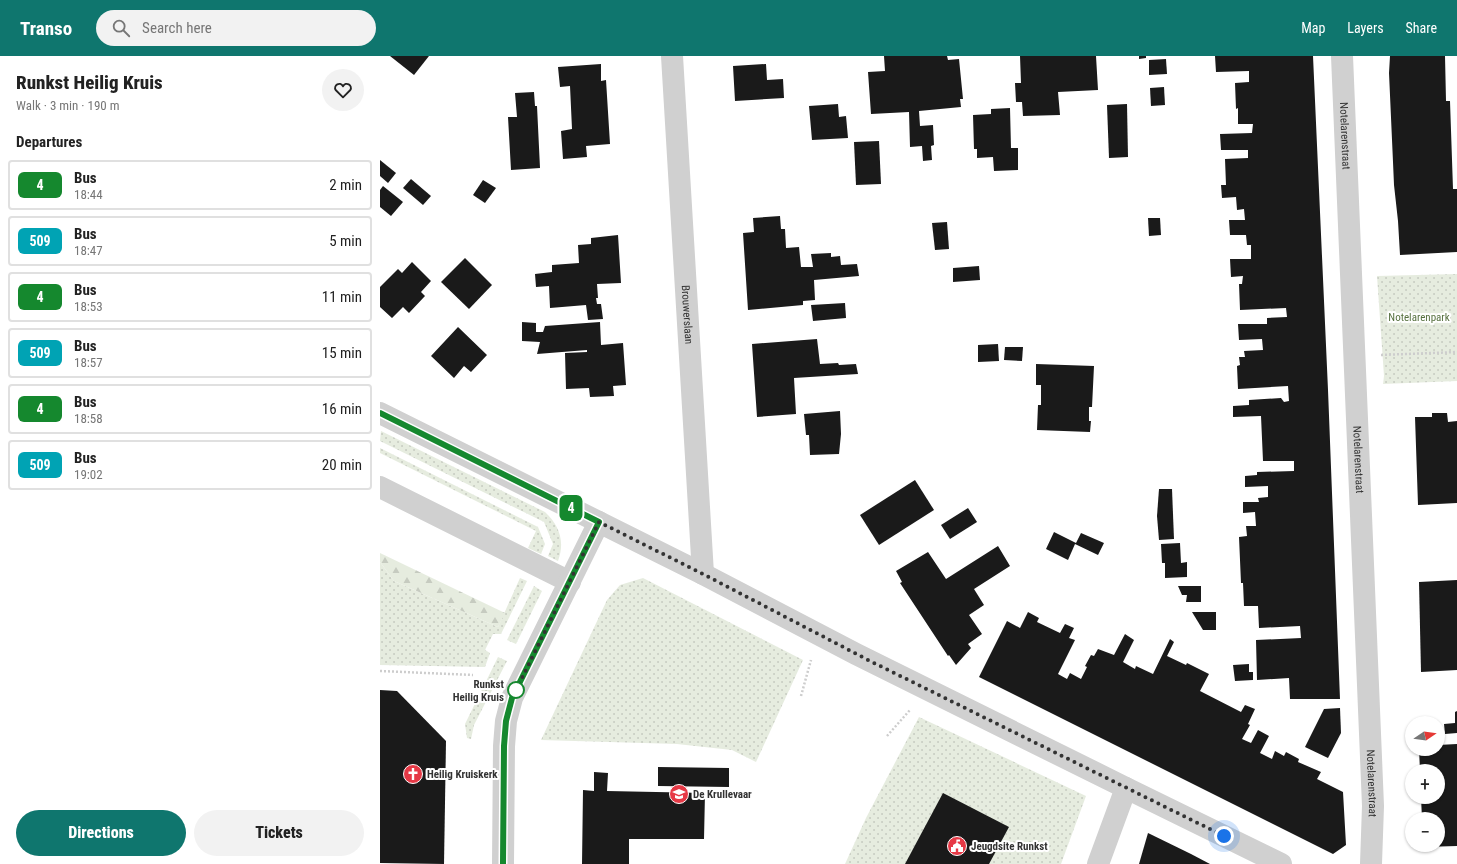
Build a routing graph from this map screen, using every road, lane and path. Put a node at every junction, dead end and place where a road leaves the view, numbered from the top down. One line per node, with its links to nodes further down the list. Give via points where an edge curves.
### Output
1 (672, 56): 8 (street, Brouwerslaan)
2 (1342, 56): 4 (street, Notelarenstraat)
3 (1457, 352): 4 (path)
4 (1355, 356): 20 (street, Notelarenstraat, via 1373,806)
5 (380, 413): 7 (street)
6 (380, 487): 9 (street)
7 (599, 522): 8 (street); 9 (street)
8 (703, 574): 16 (street, via 856,654)
9 (570, 582): 17 (street, via 512,698 506,721)
10 (811, 660): 13 (path)
11 (380, 671): 12 (path)
12 (473, 675)
13 (800, 696)
14 (912, 708): 15 (path)
15 (887, 736)
16 (1126, 788): 18 (street); 19 (street)
17 (503, 864)
18 (1098, 864)
19 (1281, 864)
20 (1371, 864)

